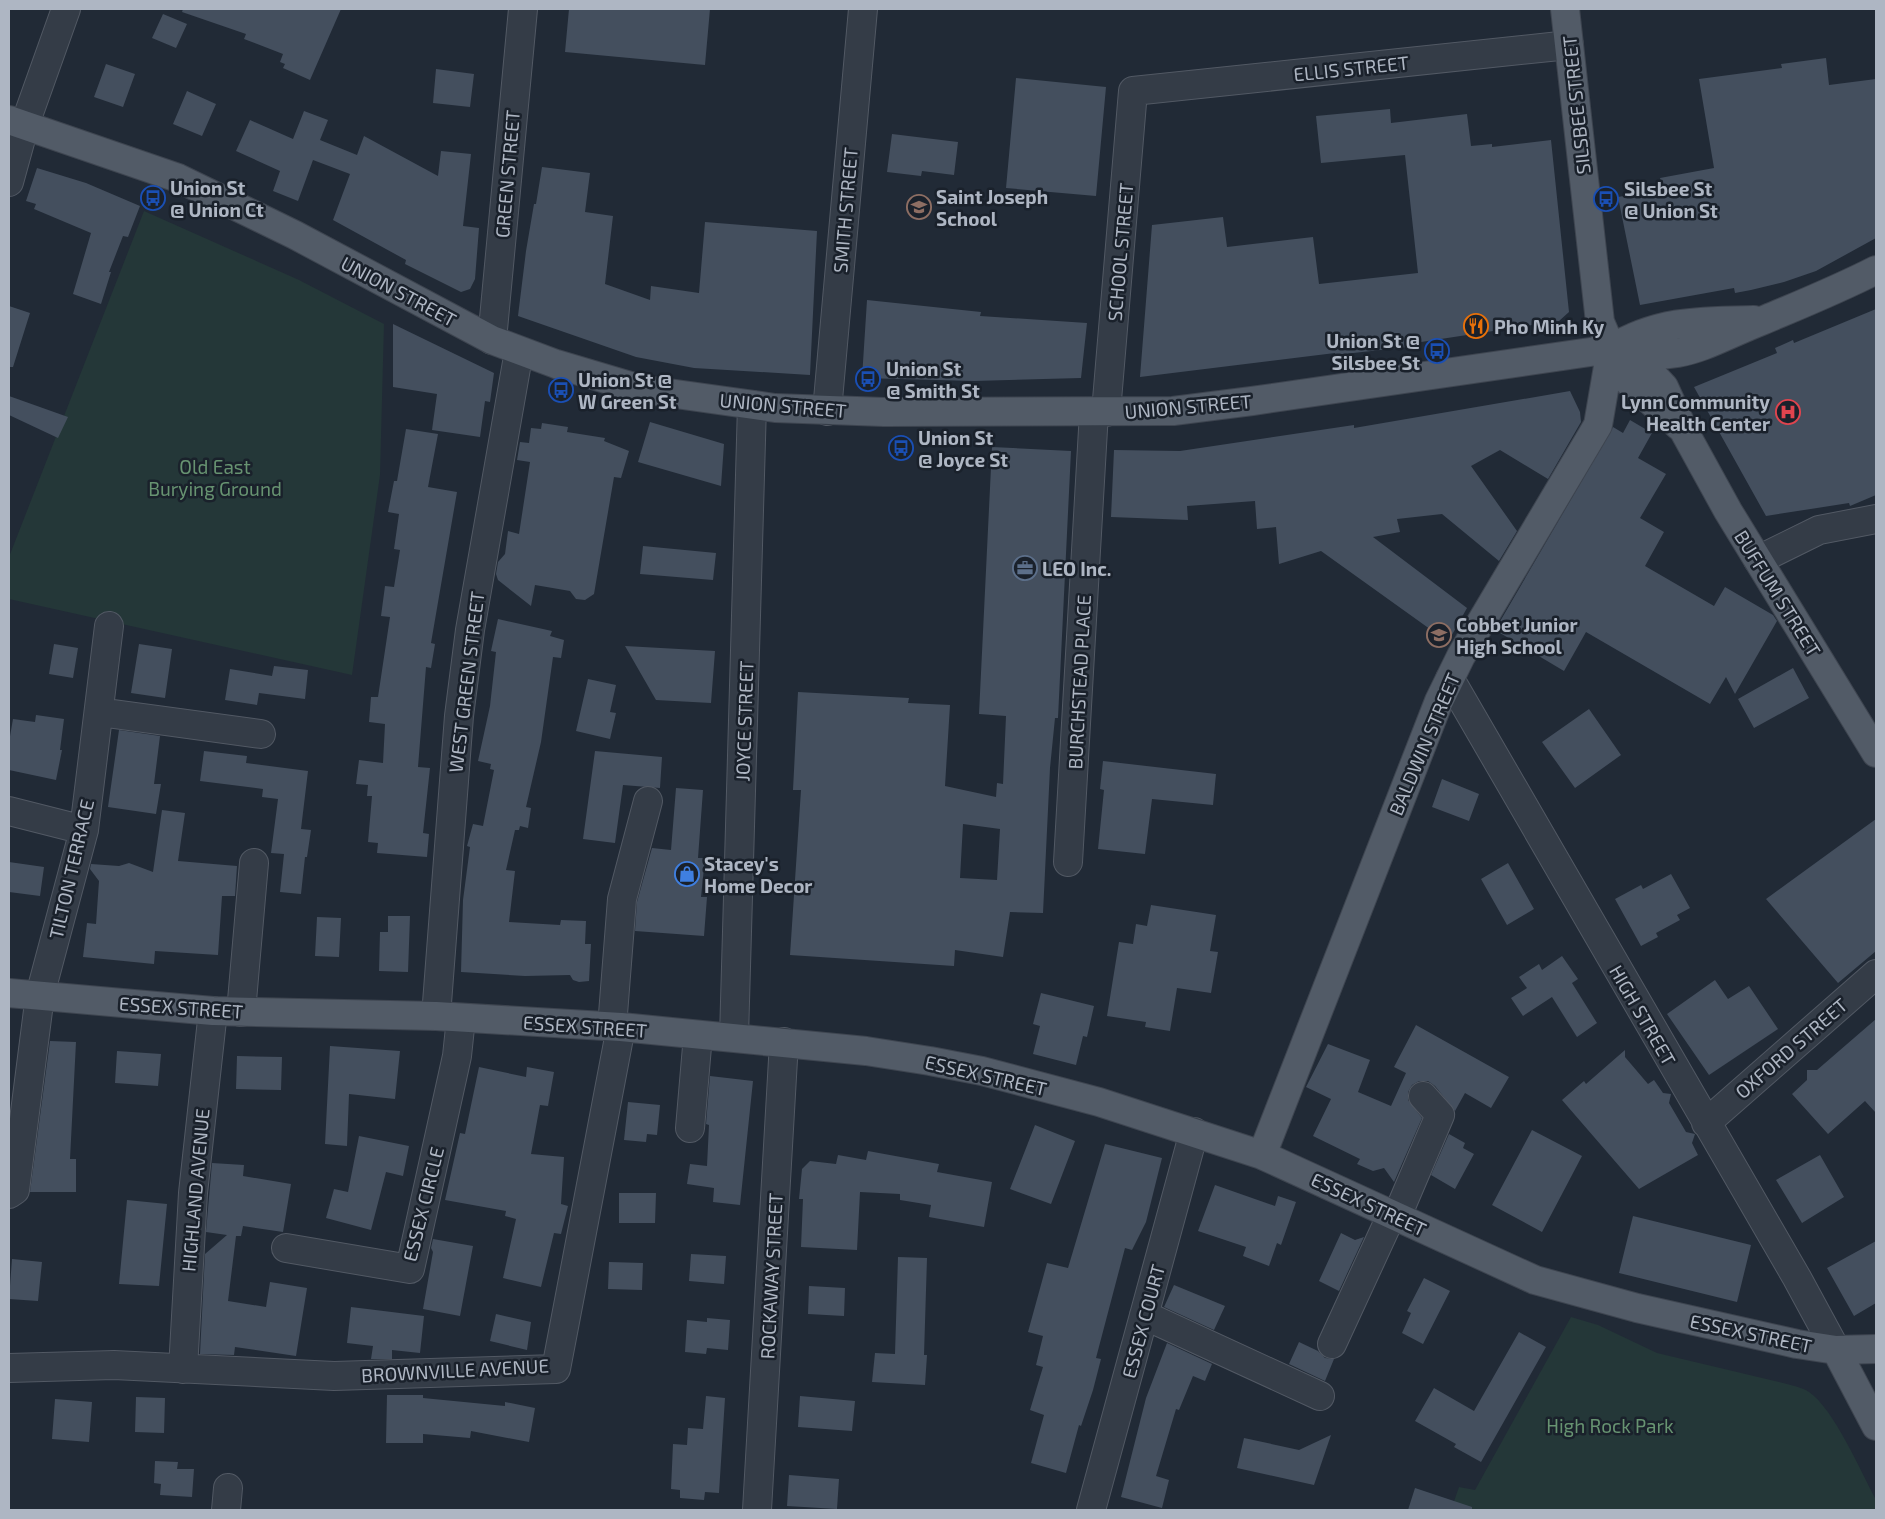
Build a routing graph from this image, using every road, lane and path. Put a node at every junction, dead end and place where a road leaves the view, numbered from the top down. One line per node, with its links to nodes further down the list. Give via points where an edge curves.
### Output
1 (66, 9): 7 (street)
2 (523, 9): 10 (street, GREEN STREET)
3 (863, 9): 14 (street, SMITH STREET)
4 (1565, 9): 5 (main road, SILSBEE STREET)
5 (1570, 45): 6 (street, ELLIS STREET); 11 (main road, SILSBEE STREET, via 1596,306)
6 (1134, 91): 15 (street, SCHOOL STREET)
7 (17, 122): 8 (street); 10 (main road, UNION STREET, via 178,178 295,235)
8 (9, 182)
9 (1876, 270): 11 (main road, UNION STREET, via 1811,302 1765,319 1664,326 1638,334)
10 (492, 340): 12 (main road, UNION STREET)
11 (1611, 349): 15 (main road, UNION STREET, via 1223,405 1159,412); 17 (main road, BUFFUM STREET, via 1641,365 1658,379); 19 (main road, BALDWIN STREET, via 1601,417 1594,434)
12 (519, 351): 13 (main road, UNION STREET, via 633,387); 33 (street, WEST GREEN STREET, via 470,630 460,706)
13 (752, 405): 14 (main road, UNION STREET); 36 (street, JOYCE STREET)
14 (827, 411): 15 (main road, UNION STREET)
15 (1100, 412): 26 (street, BURCHSTEAD PLACE)
16 (1876, 519): 17 (street, via 1819,530)
17 (1758, 560): 22 (main road, BUFFUM STREET)
18 (110, 626): 20 (street, TILTON TERRACE)
19 (1450, 679): 39 (street, HIGH STREET); 42 (main road, BALDWIN STREET, via 1430,722)
20 (99, 712): 21 (street); 25 (street, TILTON TERRACE)
21 (261, 734)
22 (1876, 753)
23 (648, 801): 34 (street, via 622,899)
24 (9, 811): 25 (street)
25 (84, 830): 30 (street, TILTON TERRACE)
26 (1068, 862)
27 (254, 863): 32 (street)
28 (1876, 974): 39 (street, OXFORD STREET)
29 (9, 993): 30 (main road, ESSEX STREET)
30 (40, 995): 31 (main road, ESSEX STREET); 43 (street, TILTON TERRACE, via 15,1190)
31 (213, 1011): 32 (main road, ESSEX STREET); 51 (street, HIGHLAND AVENUE, via 193,1193)
32 (241, 1012): 33 (main road, ESSEX STREET)
33 (448, 1017): 34 (main road, ESSEX STREET); 45 (street, ESSEX CIRCLE, via 457,1056 410,1269)
34 (616, 1027): 35 (main road, ESSEX STREET); 51 (street, BROWNVILLE AVENUE, via 556,1369 334,1376)
35 (698, 1034): 36 (main road, ESSEX STREET); 40 (street)
36 (734, 1038): 37 (main road, ESSEX STREET)
37 (784, 1042): 41 (main road, ESSEX STREET, via 881,1053 982,1071 1099,1102); 55 (street, ROCKAWAY STREET)
38 (1424, 1096): 44 (street, via 1440,1115)
39 (1706, 1123): 49 (street, HIGH STREET)
40 (690, 1128)
41 (1194, 1132): 42 (main road, ESSEX STREET); 46 (street, ESSEX COURT)
42 (1262, 1155): 44 (main road, ESSEX STREET)
43 (9, 1194)
44 (1395, 1215): 47 (street); 49 (main road, ESSEX STREET, via 1535,1280 1647,1310)
45 (286, 1248)
46 (1144, 1315): 52 (street); 54 (street, ESSEX COURT)
47 (1332, 1344)
48 (1876, 1349): 49 (main road)
49 (1836, 1350): 53 (main road, ESSEX STREET)
50 (9, 1368): 51 (street, BROWNVILLE AVENUE, via 114,1365)
51 (183, 1369)
52 (1320, 1396)
53 (1876, 1426)
54 (1098, 1509)
55 (757, 1510)

